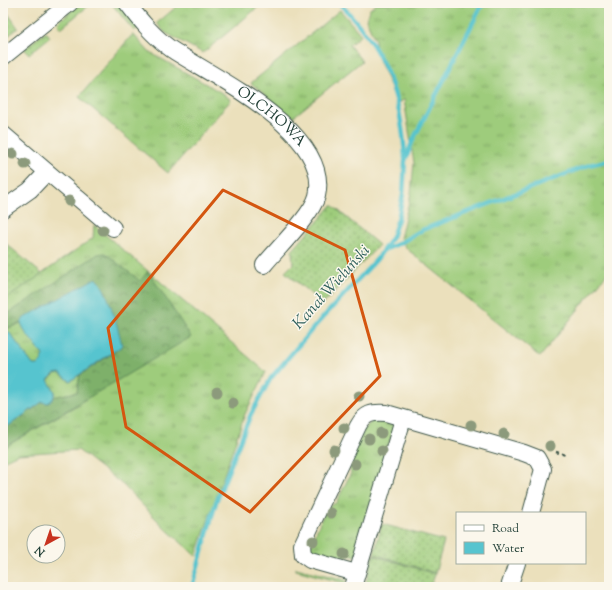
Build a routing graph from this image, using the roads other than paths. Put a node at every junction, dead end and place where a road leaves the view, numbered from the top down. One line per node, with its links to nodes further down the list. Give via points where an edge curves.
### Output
1 (70, 3): 3 (street)
2 (127, 3): 8 (street, OLCHOWA, via 147,28 167,45 259,104 296,138 314,162 318,183 314,204)
3 (3, 57)
4 (3, 134): 5 (street)
5 (47, 172): 6 (street, via 30,190); 7 (street)
6 (3, 209)
7 (113, 228)
8 (264, 265)
9 (403, 418): 10 (street, via 524,452 537,458 543,469); 12 (street); 12 (street, via 376,412 370,413 361,421 302,545 303,555 310,560)
10 (531, 512)
11 (517, 564): 13 (street)
12 (354, 580)
13 (514, 586)

